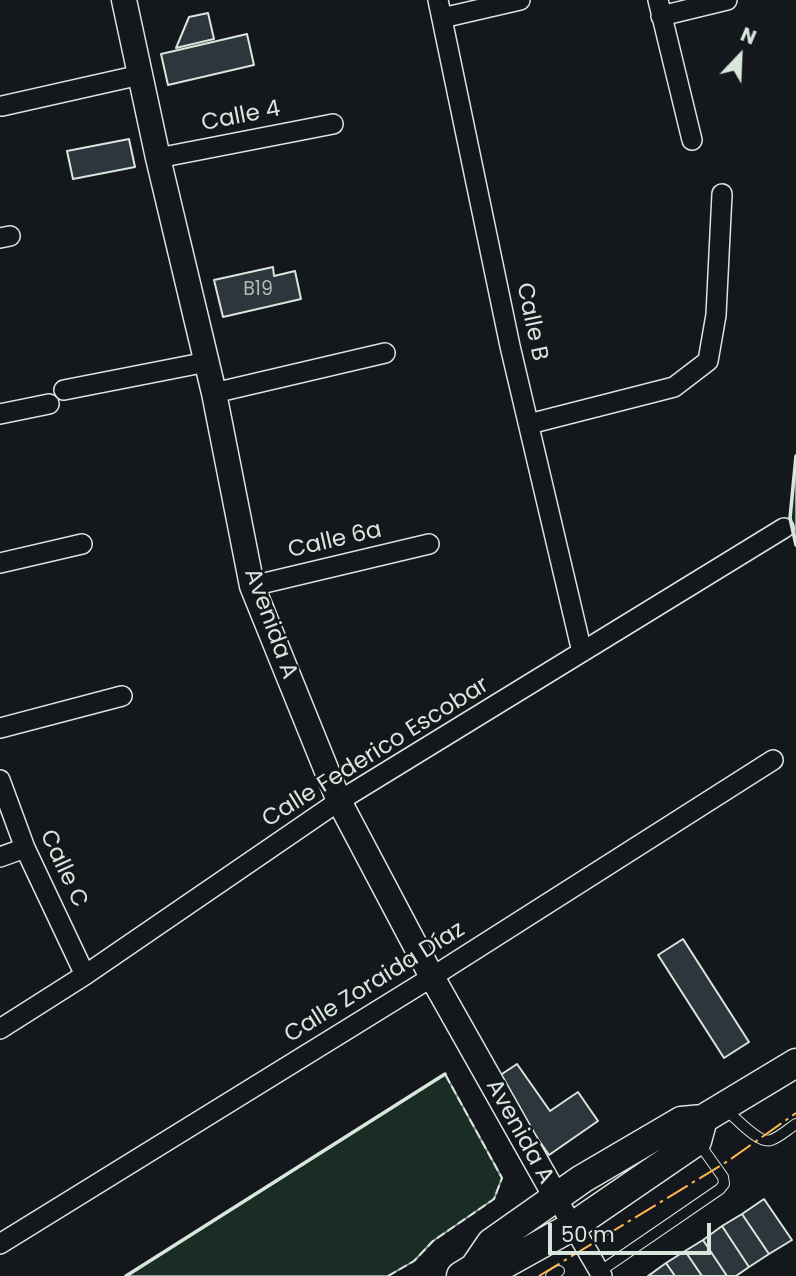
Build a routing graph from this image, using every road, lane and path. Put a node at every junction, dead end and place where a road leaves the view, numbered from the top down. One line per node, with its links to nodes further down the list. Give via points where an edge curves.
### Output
1 (124, 0): 6 (street, Avenida A)
2 (520, 0): 5 (street)
3 (727, 0): 4 (street)
4 (659, 8): 9 (street)
5 (440, 9): 18 (street, Calle B)
6 (140, 75): 7 (street); 10 (street, Avenida A)
7 (2, 106)
8 (333, 124): 10 (street, Calle 4)
9 (692, 139)
10 (158, 158): 13 (street, Avenida A)
11 (722, 194): 18 (street, via 716,315 708,361 674,387)
12 (385, 353): 15 (street)
13 (207, 362): 14 (street); 15 (street, Avenida A)
14 (64, 390)
15 (214, 393): 23 (street, Avenida A)
16 (49, 404): 17 (street)
17 (0, 414)
18 (529, 424): 24 (street, Calle B)
19 (784, 528): 24 (street, Calle Federico Escobar)
20 (82, 544): 22 (street)
21 (429, 544): 23 (street, Calle 6a)
22 (0, 563)
23 (253, 586): 29 (street, Avenida A)
24 (582, 652): 29 (street, Calle Federico Escobar)
25 (122, 696): 26 (street)
26 (0, 728)
27 (774, 760): 33 (street, Calle Zoraida Díaz)
28 (0, 780): 30 (street, Calle C)
29 (339, 802): 32 (street, Calle Federico Escobar); 33 (street, Avenida A)
30 (25, 848): 31 (street); 32 (street, Calle C)
31 (0, 857)
32 (85, 975): 34 (street, Calle Federico Escobar)
33 (432, 976): 38 (street, Avenida A); 40 (street, Calle Zoraida Díaz)
34 (0, 1029)
35 (796, 1063): 36 (main road)
36 (708, 1123): 37 (lane, via 764,1141); 38 (main road, via 681,1121); 39 (main road); 42 (lane, via 724,1184)
37 (796, 1124)
38 (556, 1197): 39 (street); 41 (main road, via 491,1243)
39 (573, 1226): 41 (main road, via 503,1265); 42 (street)
40 (0, 1244)
41 (467, 1272)
42 (600, 1274)

